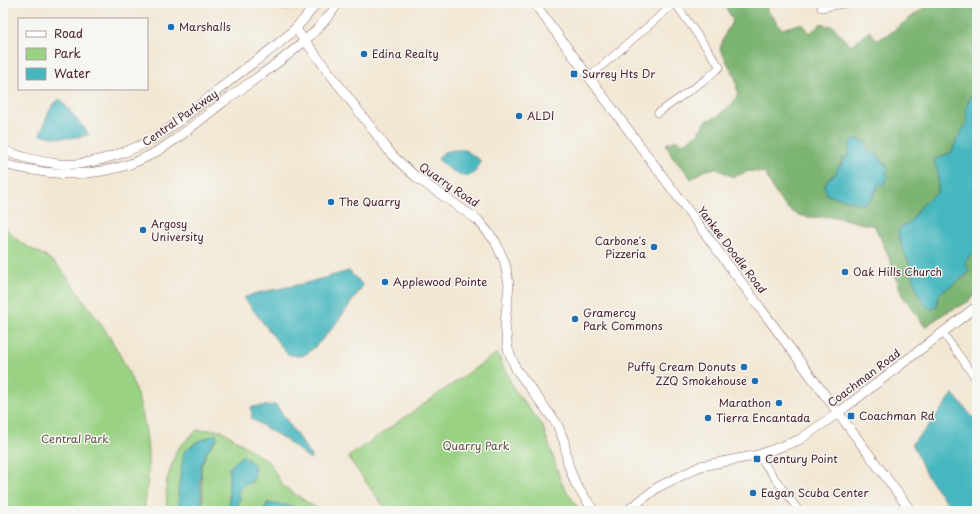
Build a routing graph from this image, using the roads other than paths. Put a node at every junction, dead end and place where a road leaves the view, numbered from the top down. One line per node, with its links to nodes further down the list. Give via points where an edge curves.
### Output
1 (284, 3): 2 (street)
2 (307, 3)
3 (316, 3): 9 (street, Central Parkway)
4 (338, 3): 10 (street, Central Parkway, via 330,16)
5 (534, 3): 11 (street, Yankee Doodle Road)
6 (675, 3): 11 (street); 12 (street, via 720,67)
7 (848, 3): 8 (street)
8 (821, 8)
9 (296, 29): 10 (street, Quarry Road); 13 (street, Central Parkway, via 163,133 133,148 90,162 60,164)
10 (305, 40): 14 (street, Central Parkway, via 171,142 140,160 103,171 75,175 32,171); 20 (street, Quarry Road, via 406,170 468,212 486,228 495,241 505,263 508,285 505,324 508,349 516,369 557,424 576,485)
11 (589, 77): 18 (street, Yankee Doodle Road)
12 (658, 113)
13 (3, 150)
14 (3, 164)
15 (977, 306): 16 (street, Coachman Road)
16 (942, 333): 17 (street); 18 (street, Coachman Road)
17 (977, 380)
18 (838, 413): 19 (street, Coachman Road, via 799,440); 23 (street, Yankee Doodle Road)
19 (758, 455): 21 (street, Coachman Road, via 701,466 658,487); 22 (street)
20 (594, 511)
21 (627, 511)
22 (799, 511)
23 (911, 511)

